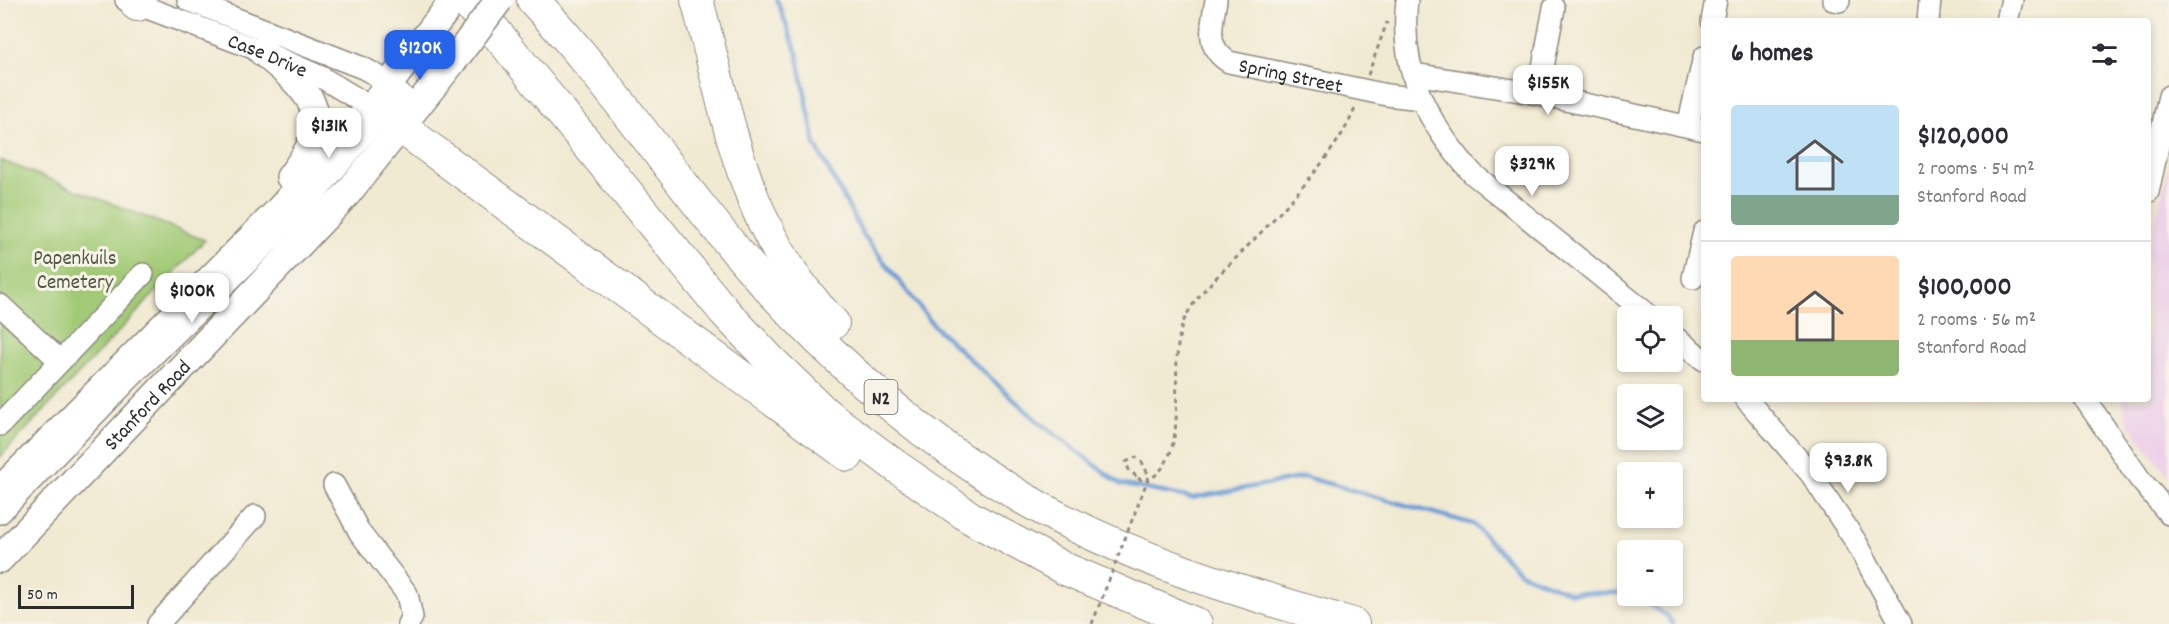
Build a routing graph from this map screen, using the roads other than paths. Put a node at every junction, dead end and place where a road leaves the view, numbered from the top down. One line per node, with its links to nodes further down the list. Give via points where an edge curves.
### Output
1 (188, 0): 24 (street, Case Drive, via 363,68)
2 (454, 0): 24 (main road, Stanford Road, via 432,28)
3 (463, 0): 48 (highway, N2, via 489,24 724,311 825,412 971,518 1063,568)
4 (499, 0): 24 (main road, Stanford Road, bridge, via 458,55)
5 (533, 0): 49 (highway, N2, via 576,46 765,283 886,402 1021,497 1085,530 1180,569)
6 (697, 0): 50 (highway, via 722,103 752,199 786,268 847,338 964,434 1033,481 1094,515 1171,550)
7 (1216, 0): 23 (street, Spring Street, via 1211,41 1229,62)
8 (1407, 0): 19 (street, via 1405,27)
9 (1418, 0): 19 (street)
10 (1716, 0): 15 (street)
11 (1930, 0): 16 (street)
12 (2012, 0): 17 (street)
13 (134, 2): 18 (street, Case Drive)
14 (1554, 8): 21 (street)
15 (1713, 18)
16 (1928, 18)
17 (2008, 18)
18 (261, 51): 24 (street, Case Drive); 28 (main road, via 305,89 315,115 313,140 300,164)
19 (1412, 67): 21 (street); 23 (street)
20 (1701, 84): 25 (street)
21 (1538, 94): 25 (street)
22 (2169, 96): 26 (street)
23 (1421, 99): 32 (street, via 1448,146 1473,174)
24 (393, 106): 28 (main road, Stanford Road); 41 (street, via 303,208); 44 (main road, Stanford Road, via 347,194); 47 (highway, via 809,429 961,529 1053,576)
25 (1696, 128)
26 (2151, 178)
27 (1701, 245): 30 (street)
28 (221, 265): 40 (main road, Stanford Road)
29 (143, 274): 35 (street)
30 (1693, 278)
31 (0, 305): 35 (street)
32 (1638, 306)
33 (1683, 344): 34 (street)
34 (1701, 358)
35 (60, 361): 38 (street)
36 (1749, 402): 51 (street, via 1811,474 1856,543)
37 (2087, 402): 42 (street)
38 (0, 425)
39 (334, 485): 46 (street, via 360,532 407,594 412,617)
40 (0, 490)
41 (0, 513)
42 (2169, 514)
43 (255, 516): 45 (street)
44 (0, 559)
45 (158, 624)
46 (408, 624)
47 (1182, 624)
48 (1196, 624)
49 (1353, 624)
50 (1370, 624)
51 (1901, 624)

